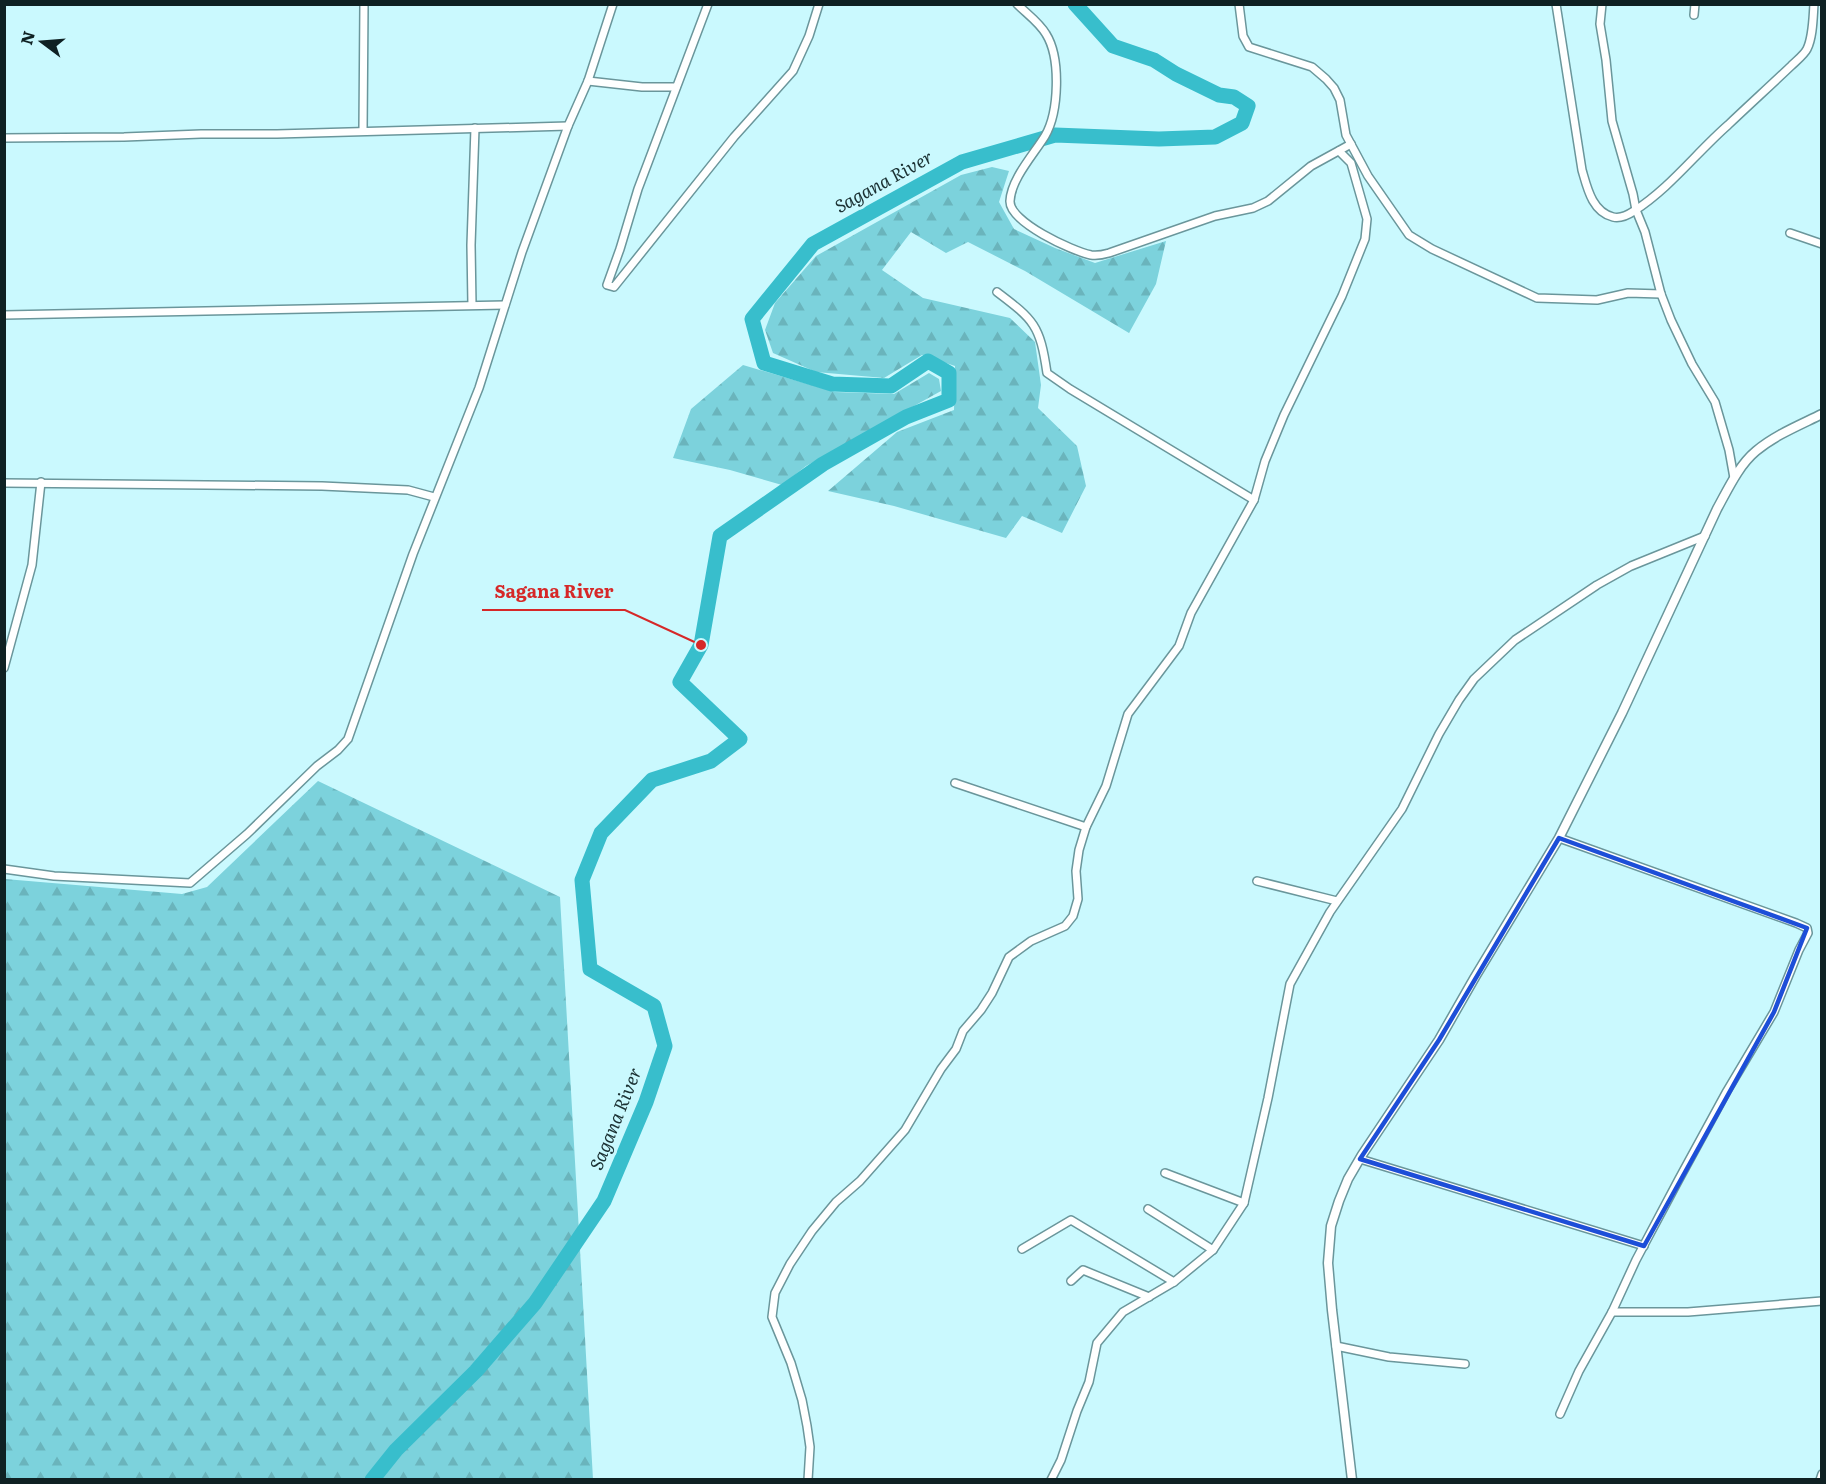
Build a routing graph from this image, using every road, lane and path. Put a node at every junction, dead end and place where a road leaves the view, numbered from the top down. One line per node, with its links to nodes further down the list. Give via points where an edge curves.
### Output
1 (364, 4): 16 (street)
2 (613, 4): 12 (street)
3 (708, 4): 13 (street)
4 (819, 4): 13 (street, via 793,71 734,137 614,287 607,285)
5 (1017, 4): 19 (street, via 1048,36 1056,107 1052,122 1014,186 1009,204 1034,229 1053,239 1099,256 1215,216 1253,208)
6 (1239, 4): 18 (street, via 1243,36 1249,46 1312,67 1334,88)
7 (1556, 4): 20 (street, via 1588,191 1594,203 1612,217 1624,217)
8 (1602, 4): 20 (street, via 1600,24 1612,121)
9 (1695, 4): 11 (street)
10 (1814, 4): 20 (street, via 1807,51 1673,180)
11 (1694, 15)
12 (588, 81): 13 (street); 14 (street)
13 (676, 87)
14 (568, 126): 15 (street); 25 (street)
15 (475, 128): 16 (street); 26 (street)
16 (363, 130): 17 (street, via 277,135)
17 (4, 138)
18 (1351, 144): 19 (street); 24 (street, via 1409,235 1432,249 1537,298 1597,300 1628,293)
19 (1339, 151): 33 (street, via 1352,163 1367,219 1365,239 1284,415)
20 (1636, 210): 24 (street)
21 (1790, 233): 22 (street)
22 (1821, 244)
23 (997, 292): 33 (street, via 1026,315 1038,332 1047,373)
24 (1661, 294): 29 (street, via 1692,364 1715,402)
25 (505, 304): 26 (street); 32 (street, via 479,388)
26 (472, 305): 27 (street)
27 (4, 315)
28 (1821, 414): 29 (street, via 1755,452)
29 (1734, 478): 34 (street)
30 (41, 482): 31 (street); 32 (street, via 322,486 408,490); 35 (street, via 32,565)
31 (4, 483)
32 (434, 497): 39 (street, via 348,738 202,874 184,883 54,876)
33 (1254, 500): 37 (street, via 1191,613 1179,646 1128,714 1106,786)
34 (1705, 536): 38 (street); 41 (street, via 1605,580 1515,640 1491,662 1459,700 1402,809)
35 (4, 668)
36 (954, 783): 37 (street)
37 (1086, 827): 58 (street, via 1079,850 1078,899 1073,916 1065,926 1031,941 1009,957 992,993 963,1031 956,1050 905,1130 818,1224 775,1293 772,1317 791,1363 806,1418 810,1447)
38 (1559, 838): 42 (street, via 1439,1040); 46 (street, via 1807,928 1774,1012 1727,1090)
39 (4, 868)
40 (1257, 881): 41 (street)
41 (1337, 901): 44 (street, via 1290,984)
42 (1360, 1159): 46 (street); 54 (street, via 1330,1226 1328,1263)
43 (1166, 1173): 44 (street)
44 (1244, 1203): 48 (street)
45 (1148, 1209): 48 (street)
46 (1644, 1246): 53 (street)
47 (1022, 1249): 50 (street, via 1071,1220)
48 (1213, 1250): 50 (street)
49 (1071, 1281): 51 (street, via 1083,1270)
50 (1174, 1282): 51 (street)
51 (1149, 1297): 59 (street, via 1124,1312 1097,1343 1089,1382)
52 (1821, 1301): 53 (street, via 1688,1312)
53 (1612, 1312): 56 (street)
54 (1336, 1346): 55 (street, via 1389,1357); 60 (street)
55 (1465, 1364)
56 (1560, 1414)
57 (1821, 1474): 61 (street)
58 (808, 1479)
59 (1051, 1479)
60 (1352, 1479)
61 (1820, 1479)

